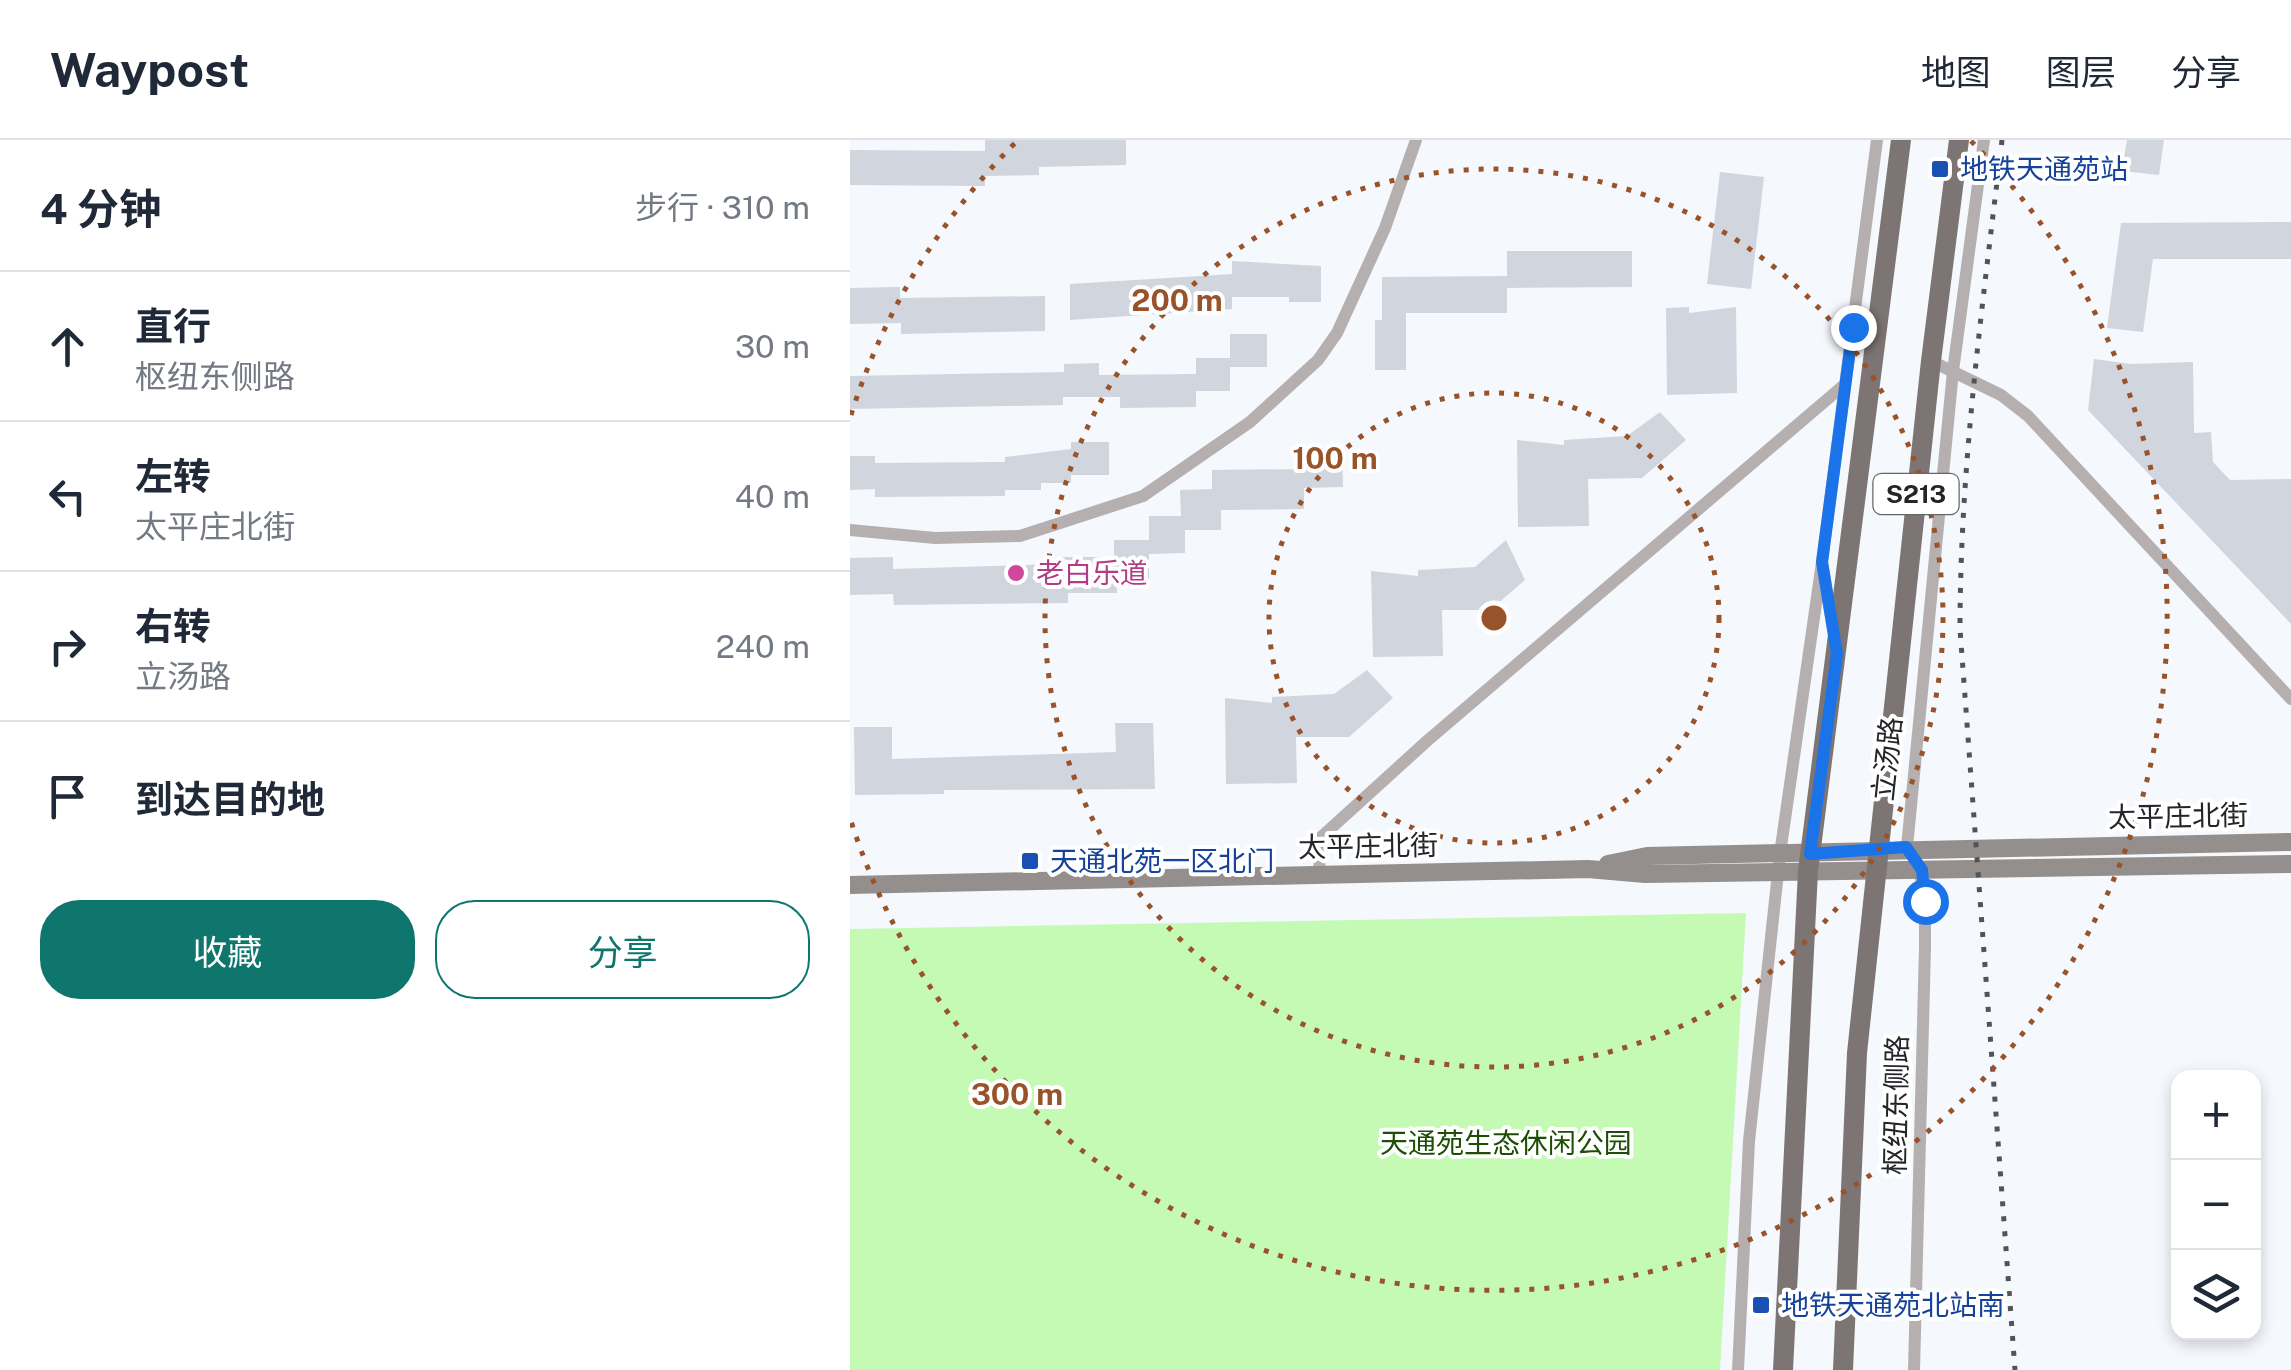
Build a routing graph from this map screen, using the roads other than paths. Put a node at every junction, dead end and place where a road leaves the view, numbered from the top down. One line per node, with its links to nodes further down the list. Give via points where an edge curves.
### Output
1 (1416, 140): 9 (street, via 1386,228 1318,360 1250,422 1144,496 1020,536)
2 (1877, 140): 8 (street, S213)
3 (1900, 140): 11 (main road, S213)
4 (1959, 140): 6 (main road, 立汤路 / S213)
5 (1984, 140): 7 (street, 立汤路 / S213)
6 (1931, 361): 7 (street); 15 (main road, 立汤路 / S213)
7 (1953, 371): 12 (street, via 2028,416); 14 (street, 立汤路 / S213)
8 (1844, 385): 10 (street, S213); 20 (street, via 1318,840)
9 (850, 530)
10 (1822, 562): 11 (street, S213); 17 (street)
11 (1837, 654): 16 (main road, S213)
12 (2291, 699)
13 (2291, 842): 14 (street, 太平庄北街)
14 (1906, 847): 15 (street, 太平庄北街); 19 (street)
15 (1875, 860): 16 (street, 太平庄北街); 19 (street, 太平庄北街); 24 (main road, 立汤路 / S213, via 1852,1124)
16 (1809, 862): 17 (street, 太平庄北街); 23 (main road, S213)
17 (1779, 863): 20 (street, 太平庄北街, via 1645,874); 22 (street, via 1749,1141)
18 (2291, 864): 19 (street, 太平庄北街)
19 (1922, 870): 25 (street, 枢纽东侧路)
20 (1320, 874): 21 (street, 太平庄北街)
21 (850, 885)
22 (1738, 1370)
23 (1784, 1370)
24 (1843, 1370)
25 (1914, 1370)

